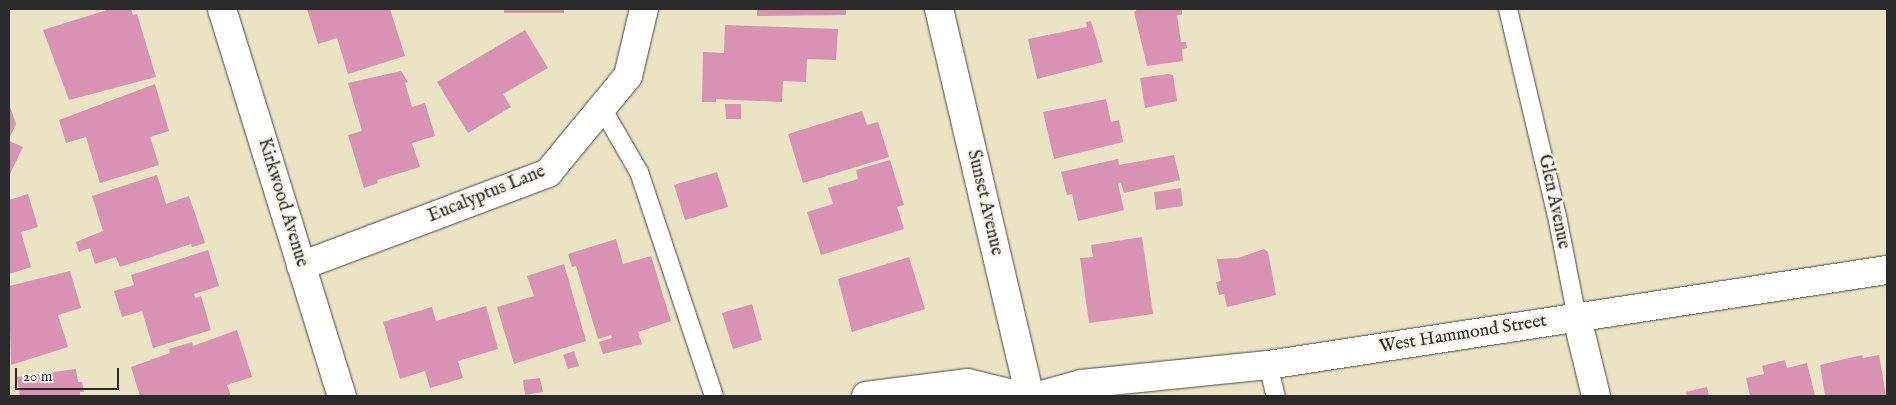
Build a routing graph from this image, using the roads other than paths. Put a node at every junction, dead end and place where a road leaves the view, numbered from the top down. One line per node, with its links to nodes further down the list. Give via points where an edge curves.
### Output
1 (222, 9): 6 (street, Kirkwood Avenue)
2 (644, 9): 5 (street, Eucalyptus Lane, via 628,76)
3 (939, 9): 14 (street, Sunset Avenue)
4 (1508, 9): 8 (lane, Glen Avenue, via 1558,221)
5 (602, 108): 6 (street, Eucalyptus Lane, via 548,173); 11 (lane, via 639,172)
6 (301, 266): 10 (street, Kirkwood Avenue)
7 (1887, 270): 8 (street, West Hammond Street)
8 (1577, 318): 9 (street, West Hammond Street); 17 (street, Glen Avenue)
9 (1268, 365): 15 (street, West Hammond Street, via 1081,384); 16 (lane)
10 (342, 396)
11 (714, 396)
12 (866, 396): 13 (street, via 968,383)
13 (1021, 396)
14 (1030, 396)
15 (1038, 396)
16 (1276, 396)
17 (1596, 396)

